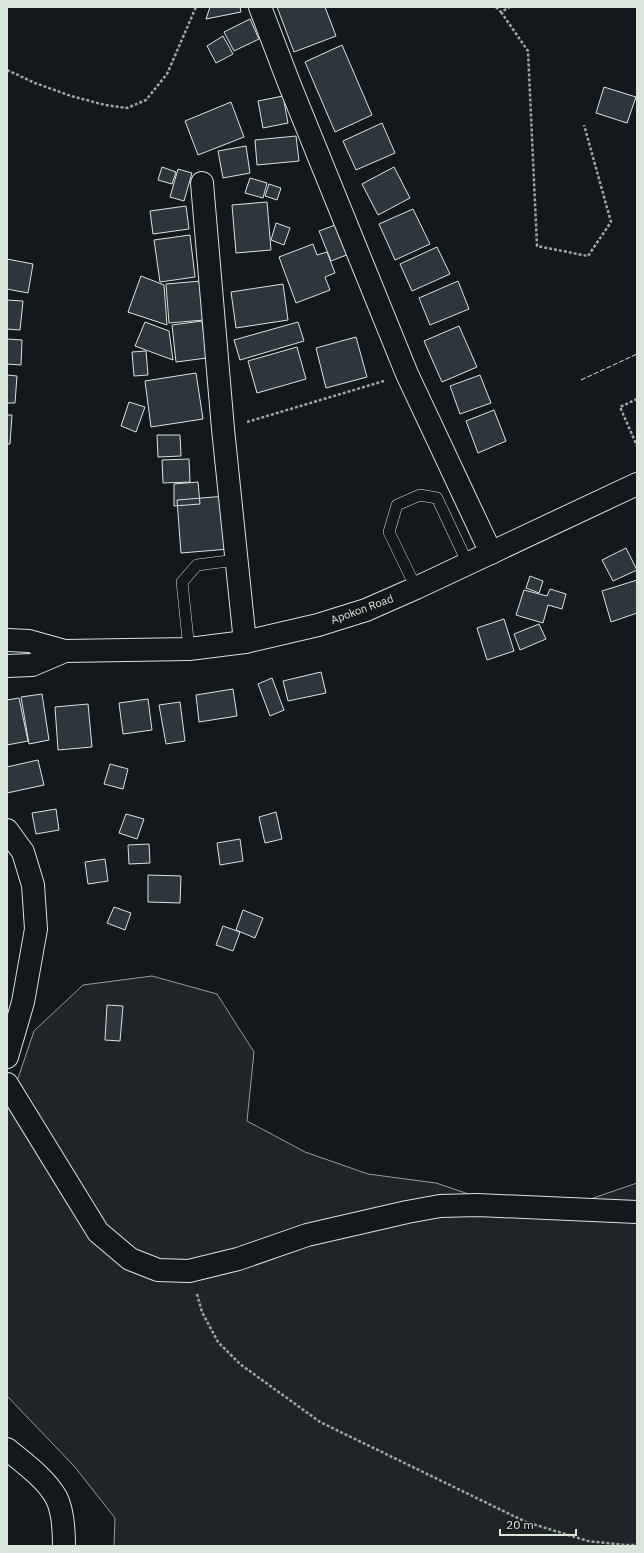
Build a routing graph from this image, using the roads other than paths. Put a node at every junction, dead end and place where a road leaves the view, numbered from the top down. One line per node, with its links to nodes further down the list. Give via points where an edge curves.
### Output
1 (260, 7): 4 (main road, via 407,374)
2 (202, 183): 5 (main road)
3 (637, 484): 4 (main road, Apokon Road)
4 (491, 553): 6 (main road, Apokon Road)
5 (236, 560): 9 (main road); 10 (lane, via 197,565 182,582)
6 (468, 564): 7 (main road, Apokon Road); 7 (lane, via 437,498 420,495 397,506 389,532)
7 (416, 588): 9 (main road, Apokon Road, via 366,610 318,625)
8 (7, 640): 11 (main road, Apokon Road, via 28,640)
9 (245, 642): 10 (main road, Apokon Road)
10 (189, 649): 11 (main road, Apokon Road)
11 (65, 651): 12 (main road, Apokon Road, via 32,665)
12 (7, 666)
13 (7, 830): 14 (main road, via 23,852 33,885 36,929 23,1002)
14 (7, 1057)
15 (7, 1084): 16 (main road, via 98,1232 130,1259 158,1270 189,1270 238,1259 307,1235 440,1206 478,1205)
16 (637, 1212)
17 (7, 1449): 18 (main road, via 36,1473 56,1497 63,1524)
18 (64, 1546)

